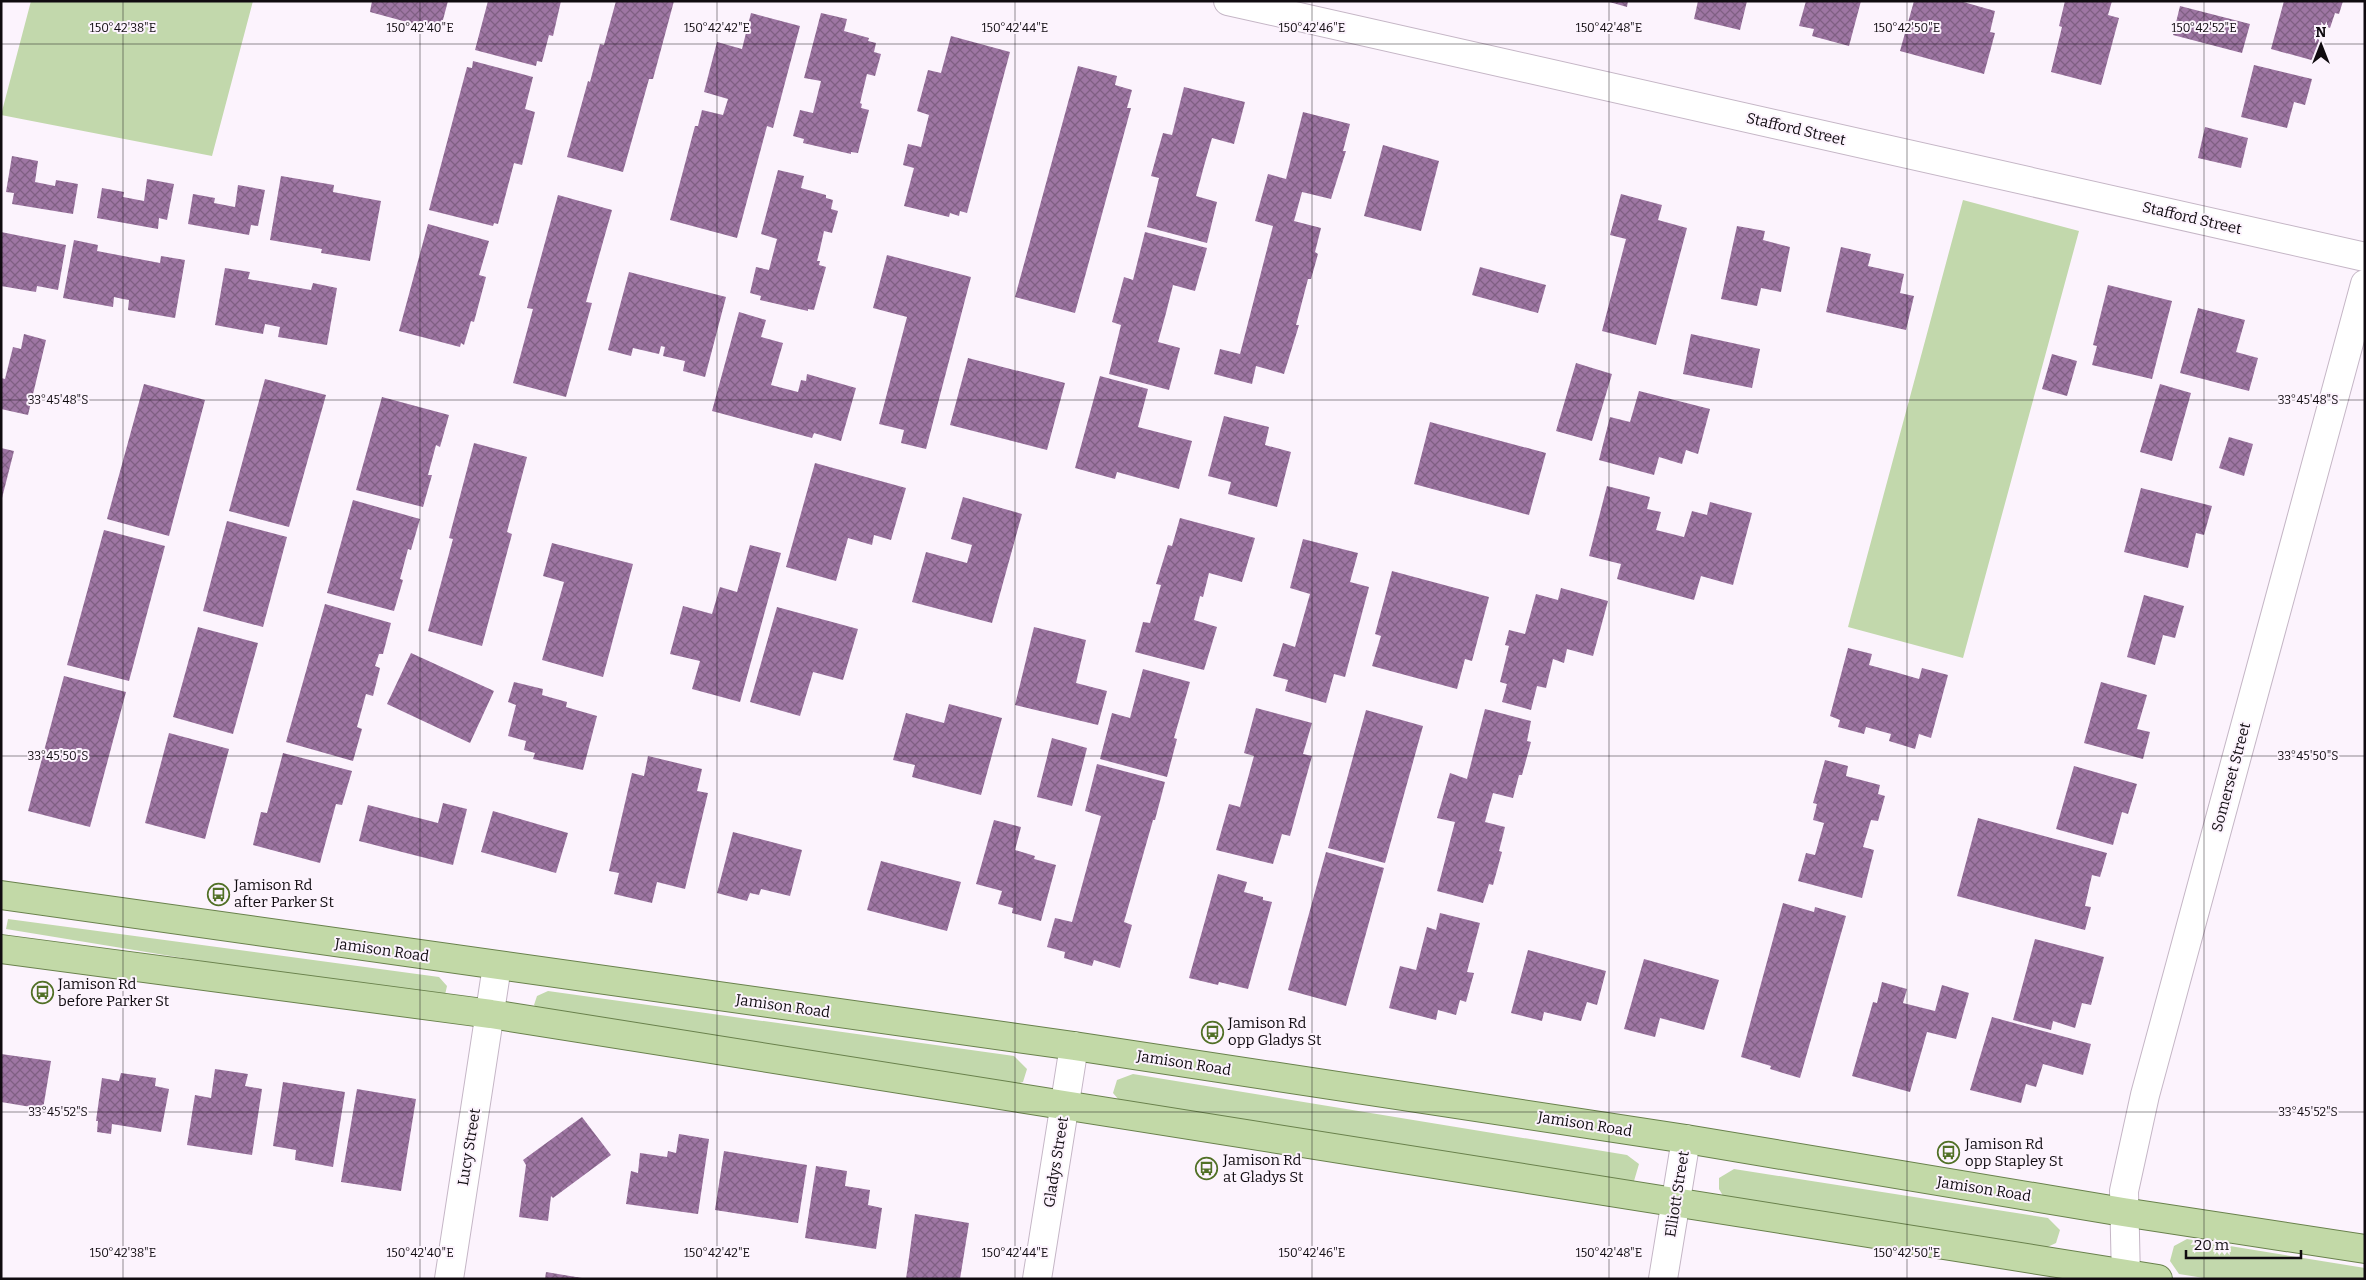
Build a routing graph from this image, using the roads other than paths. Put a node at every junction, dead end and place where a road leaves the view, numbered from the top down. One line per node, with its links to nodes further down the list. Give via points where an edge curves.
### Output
1 (1228, 1): 2 (street, Stafford Street)
2 (2365, 257)
3 (2365, 284): 12 (street, Somerset Street, via 2145,1095 2124,1190)
4 (1, 895): 6 (main road, Jamison Road)
5 (1, 949): 7 (main road)
6 (497, 966): 7 (street, Lucy Street); 8 (main road, Jamison Road)
7 (490, 1014): 9 (main road); 15 (street, Lucy Street)
8 (1074, 1046): 9 (street, Gladys Street); 10 (main road, Jamison Road)
9 (1064, 1107): 11 (main road); 16 (street, Gladys Street)
10 (1686, 1139): 11 (street, Elliott Street); 12 (main road, Jamison Road)
11 (1675, 1203): 14 (main road); 17 (street, Elliott Street)
12 (2123, 1212): 13 (main road, Jamison Road); 14 (street, Somerset Street)
13 (2365, 1249)
14 (2127, 1276): 18 (main road)
15 (449, 1279)
16 (1037, 1279)
17 (1663, 1279)
18 (2158, 1279)

